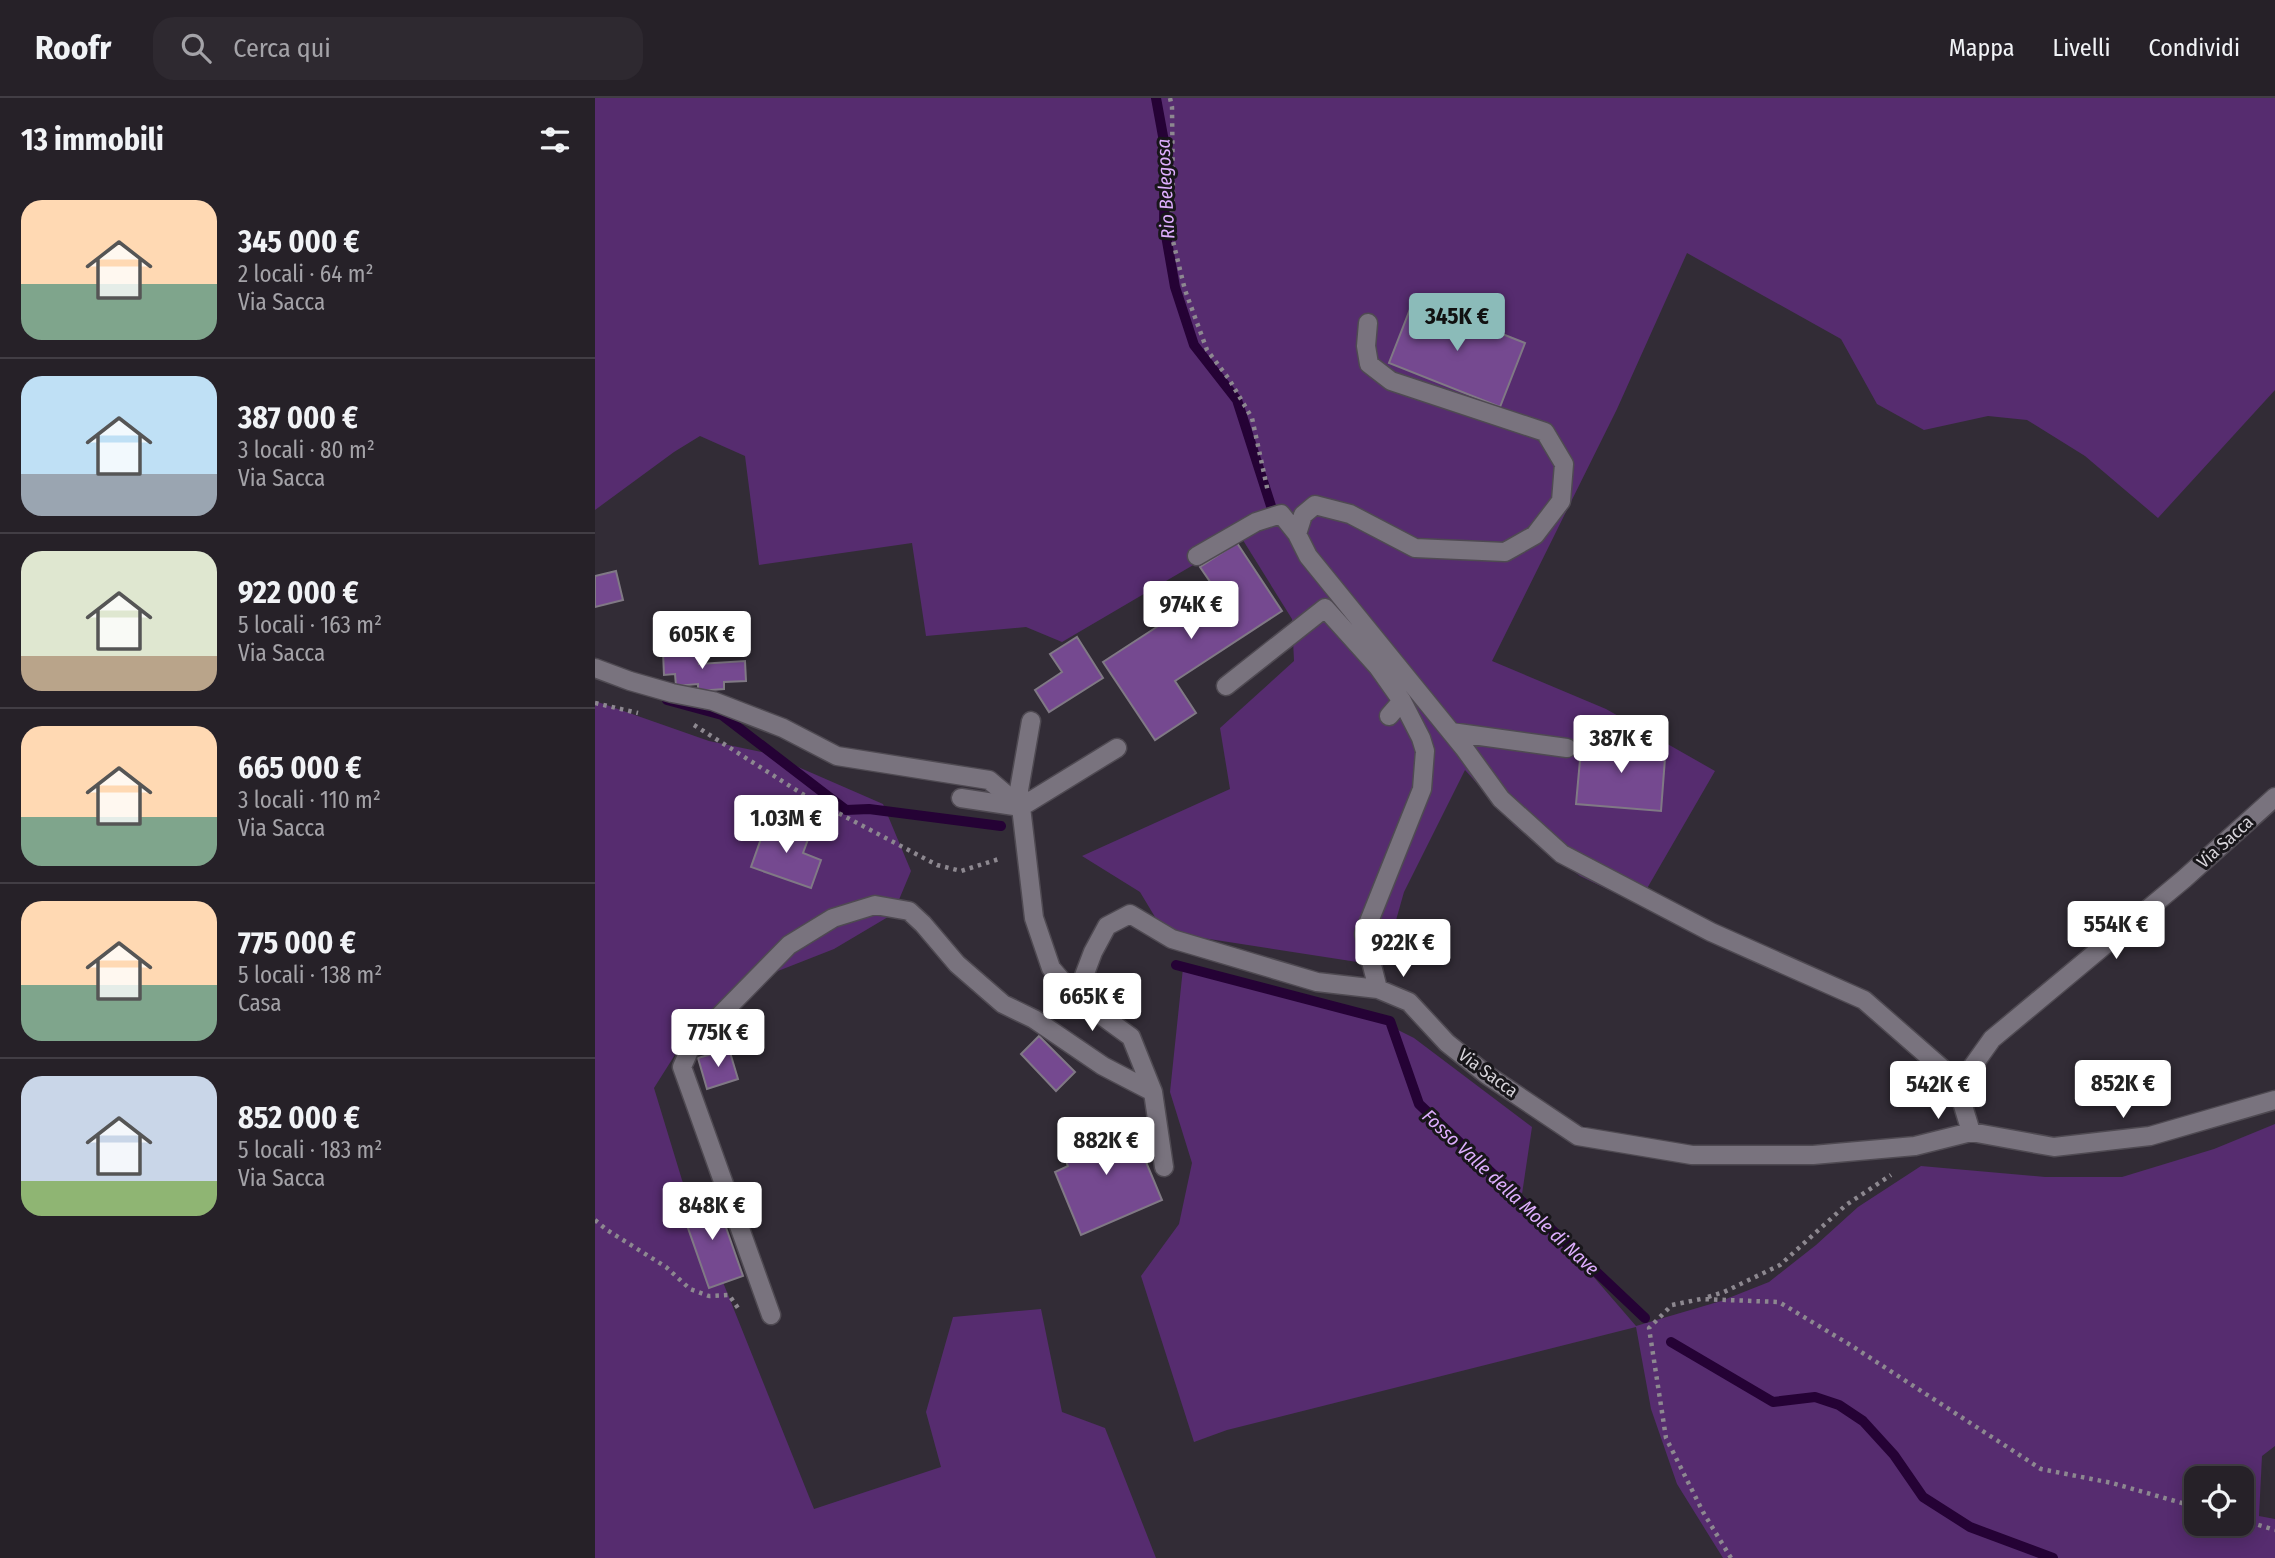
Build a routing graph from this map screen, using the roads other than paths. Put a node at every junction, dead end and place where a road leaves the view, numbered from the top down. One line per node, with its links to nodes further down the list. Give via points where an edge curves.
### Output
1 (1369, 323): 2 (street, via 1369,364 1391,381 1545,432 1564,464 1561,501 1535,535 1505,552 1415,548 1350,514 1315,505 1303,515)
2 (1297, 534): 3 (street, via 1281,514 1256,522); 9 (street, via 1308,556)
3 (1197, 556)
4 (595, 668): 13 (street, via 713,701 783,728 837,756 989,780)
5 (1226, 686): 6 (street, via 1325,608 1347,644)
6 (1402, 701): 7 (street); 15 (street, via 1425,751 1422,789 1364,934)
7 (1389, 716)
8 (1031, 721): 13 (street)
9 (1451, 732): 11 (street); 17 (street, via 1501,799 1562,854 1711,932 1864,1000)
10 (1117, 748): 13 (street)
11 (1567, 748)
12 (2275, 797): 17 (street, Via Sacca, via 1992,1039)
13 (1020, 798): 14 (street); 16 (street, via 1034,918 1051,968)
14 (961, 799)
15 (1378, 989): 16 (street, Via Sacca, via 1317,982 1172,939 1130,914 1107,926); 20 (street, Via Sacca, via 1409,1002 1447,1043 1487,1075 1578,1136 1692,1155 1799,1155 1915,1146)
16 (1076, 997): 18 (street, via 1131,1037)
17 (1960, 1084): 20 (street)
18 (1153, 1092): 21 (street); 22 (street, via 1003,1004 957,964 909,911 875,905 833,918 789,944 692,1044 682,1067)
19 (2275, 1100): 20 (street, Via Sacca, via 2150,1136 2054,1147)
20 (1971, 1132)
21 (1164, 1167)
22 (771, 1315)

